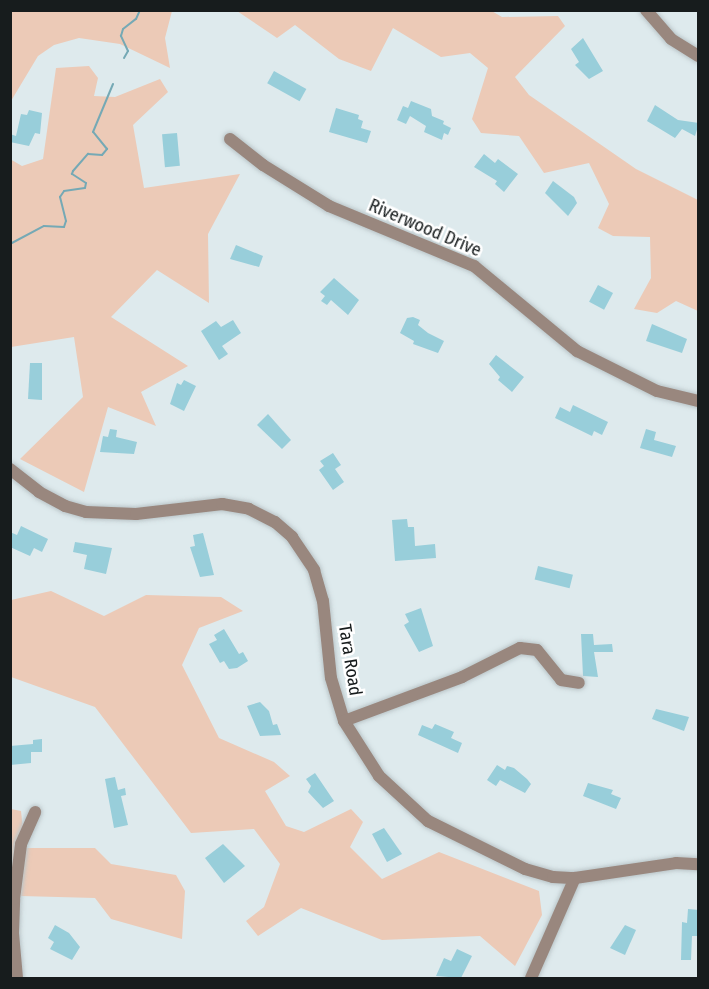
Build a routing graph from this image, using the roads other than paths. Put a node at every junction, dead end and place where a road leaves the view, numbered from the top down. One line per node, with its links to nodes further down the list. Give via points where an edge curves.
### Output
1 (646, 10): 2 (street, via 671,39)
2 (699, 56)
3 (230, 139): 4 (street, Riverwood Drive, via 263,165 329,206 474,266 577,351 657,391)
4 (699, 400)
5 (10, 469): 7 (street, Tara Road, via 39,492 86,512 136,514 222,504 249,508 275,522 292,537 315,570 323,601 332,678)
6 (579, 683): 7 (street, via 561,680 537,650 520,648 462,677)
7 (344, 721): 10 (street, Tara Road, via 379,776 428,821 525,869)
8 (35, 812): 11 (street, via 21,844 13,933)
9 (699, 864): 10 (street, Tara Road, via 676,863)
10 (575, 878): 12 (street)
11 (18, 978)
12 (531, 978)

